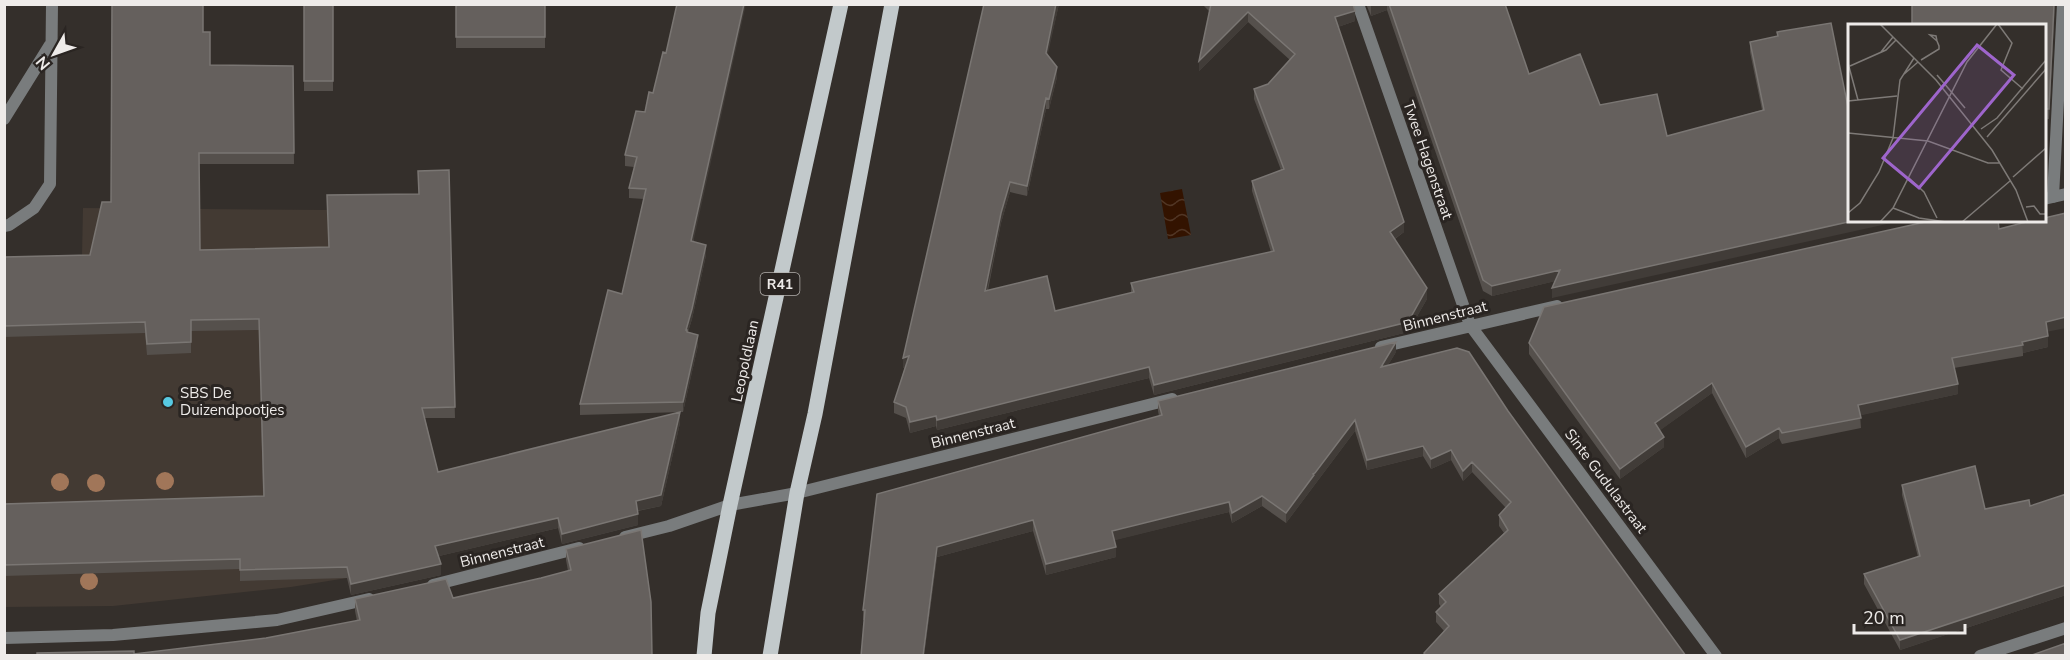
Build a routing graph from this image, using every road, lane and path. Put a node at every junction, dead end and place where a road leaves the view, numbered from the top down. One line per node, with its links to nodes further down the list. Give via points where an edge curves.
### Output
1 (52, 4): 6 (street)
2 (841, 4): 15 (main road, Leopoldlaan / R41)
3 (892, 4): 14 (main road)
4 (1358, 4): 11 (street, Twee Hagenstraat)
5 (2063, 4): 8 (street)
6 (50, 44): 7 (street); 9 (street, via 50,184 34,208)
7 (4, 119)
8 (2054, 196)
9 (4, 226)
10 (1574, 302): 11 (street, Binnenstraat)
11 (1470, 325): 12 (street, Binnenstraat); 24 (street, Sinte Gudulastraat)
12 (1366, 351)
13 (1182, 397): 14 (street, Binnenstraat)
14 (797, 493): 15 (street, Binnenstraat); 23 (main road)
15 (730, 505): 16 (street, Binnenstraat); 22 (main road, Leopoldlaan / R41, via 708,613)
16 (613, 540)
17 (591, 545): 18 (street, Binnenstraat)
18 (423, 587)
19 (378, 597): 21 (street, via 277,620 113,635)
20 (2066, 628): 25 (street)
21 (4, 638)
22 (704, 656)
23 (770, 656)
24 (1716, 656)
25 (1980, 656)

